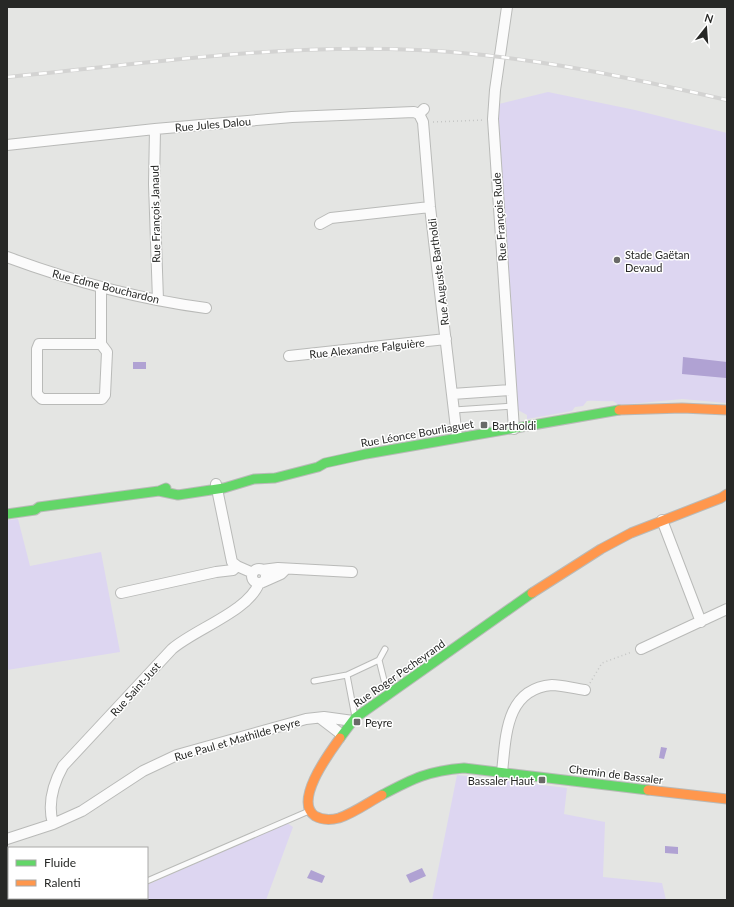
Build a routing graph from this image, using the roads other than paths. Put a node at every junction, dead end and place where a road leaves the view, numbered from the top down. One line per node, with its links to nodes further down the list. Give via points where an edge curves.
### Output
1 (508, 7): 14 (street, Rue François Rude, via 494,90 493,119)
2 (422, 115): 3 (street, Rue Jules Dalou, via 414,112 292,117); 5 (street, Rue Auguste Bartholdi)
3 (154, 129): 4 (street, Rue Jules Dalou); 9 (street, Rue François Janaud)
4 (7, 145)
5 (430, 207): 6 (street, via 331,218); 11 (street, Rue Auguste Bartholdi)
6 (320, 224)
7 (7, 258): 8 (street, Rue Edme Bouchardon)
8 (101, 288): 9 (street, Rue Edme Bouchardon); 12 (street)
9 (158, 300): 10 (street, Rue Edme Bouchardon)
10 (206, 308)
11 (446, 340): 13 (street, Rue Alexandre Falguière); 15 (street, Rue Auguste Bartholdi)
12 (101, 344): 12 (street, via 40,344 37,349 37,394 42,399 102,399 106,395 107,352)
13 (289, 356)
14 (511, 390): 15 (street); 16 (street, Rue François Rude)
15 (452, 394): 17 (street, Rue Auguste Bartholdi)
16 (512, 406): 17 (lane); 19 (street, Rue François Rude)
17 (454, 410): 20 (street, Rue Auguste Bartholdi)
18 (727, 410): 19 (street, Rue Léonce Bourliaguet, via 622,410)
19 (514, 429): 20 (street, Rue Léonce Bourliaguet)
20 (457, 437): 21 (street, Rue Léonce Bourliaguet, via 325,463 316,461 276,472 233,477)
21 (217, 487): 24 (street, Rue Léonce Bourliaguet, via 194,484); 27 (street)
22 (727, 494): 26 (street, Rue Roger Pecheyrand)
23 (7, 506): 24 (street, Rue Léonce Bourliaguet)
24 (39, 507): 25 (street, Rue Léonce Bourliaguet, via 35,510)
25 (7, 514)
26 (662, 520): 36 (street); 43 (street, Rue Roger Pecheyrand, via 601,549 538,589)
27 (230, 555): 28 (street); 31 (street)
28 (237, 566): 30 (street); 31 (street, via 234,570)
29 (286, 569): 30 (street); 32 (street); 33 (street)
30 (257, 571): 33 (street, via 253,580)
31 (216, 572): 34 (street)
32 (352, 572)
33 (261, 583): 50 (street, Rue Saint-Just, via 255,592 233,611 184,638 172,649 63,766 51,796)
34 (121, 593)
35 (727, 609): 36 (street)
36 (701, 622): 38 (street)
37 (385, 649): 39 (lane)
38 (637, 650)
39 (379, 660): 40 (lane); 43 (lane, via 384,680)
40 (347, 675): 41 (lane); 45 (lane)
41 (314, 681)
42 (588, 686): 47 (street, via 552,685 520,700 512,711 507,726)
43 (393, 691): 45 (street, Rue Roger Pecheyrand)
44 (320, 718): 45 (street, Rue Paul et Mathilde Peyre); 46 (street); 50 (street, Rue Paul et Mathilde Peyre, via 306,719 177,755 143,771 82,811)
45 (354, 720): 46 (street, Rue Roger Pecheyrand)
46 (341, 734): 49 (street, Rue Roger Pecheyrand, via 310,788 307,802)
47 (502, 772): 48 (street, Chemin de Bassaler); 49 (street, via 464,768 441,770 416,777 341,817 329,820 320,818)
48 (727, 799)
49 (310, 811): 52 (lane)
50 (53, 824): 51 (street, Rue Paul et Mathilde Peyre)
51 (7, 839)
52 (148, 881)

